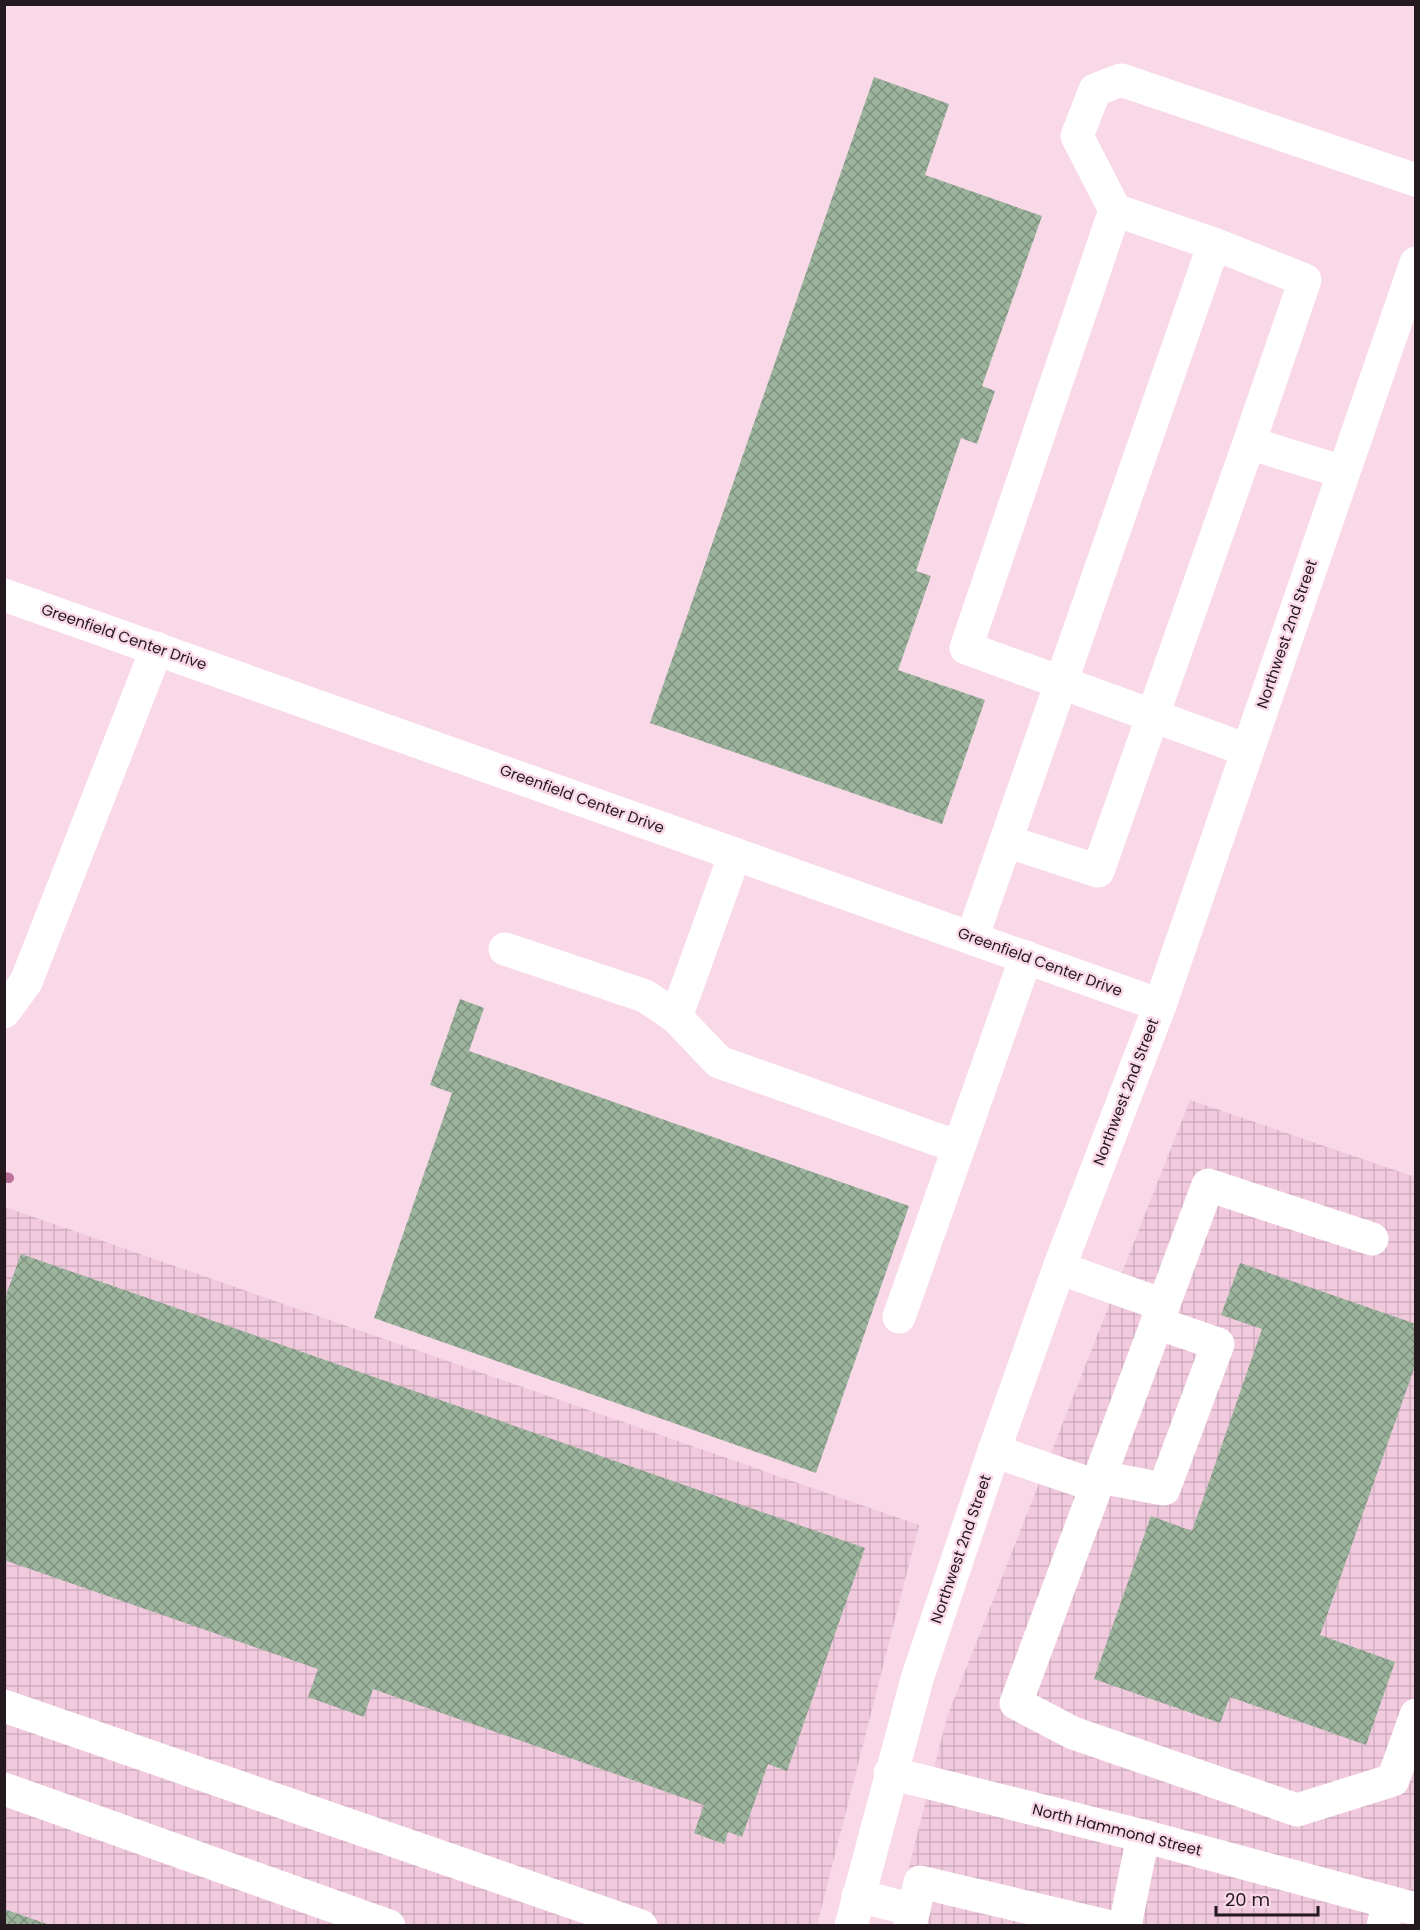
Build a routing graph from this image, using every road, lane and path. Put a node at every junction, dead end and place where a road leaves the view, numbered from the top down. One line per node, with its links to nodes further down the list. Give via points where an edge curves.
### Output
1 (1416, 180): 2 (street, via 1121,80 1095,90 1077,136)
2 (1115, 210): 3 (street); 9 (street, via 966,648)
3 (1214, 244): 5 (street, via 1305,280); 9 (street)
4 (1416, 263): 6 (street, Northwest 2nd Street)
5 (1249, 443): 6 (street); 10 (street)
6 (1343, 472): 11 (street, Northwest 2nd Street)
7 (4, 595): 8 (street, Greenfield Center Drive)
8 (157, 648): 13 (street, Greenfield Center Drive); 18 (street, via 26,982)
9 (1061, 682): 10 (street); 12 (street)
10 (1152, 717): 11 (street); 12 (street, via 1098,871)
11 (1247, 750): 17 (street, Northwest 2nd Street)
12 (1006, 841): 14 (street)
13 (735, 854): 14 (street, Greenfield Center Drive); 19 (street)
14 (972, 938): 16 (street, Greenfield Center Drive)
15 (506, 949): 19 (street, via 645,996)
16 (1026, 957): 17 (street, Greenfield Center Drive); 20 (street)
17 (1160, 1005): 22 (street, Northwest 2nd Street)
18 (4, 1012)
19 (676, 1017): 20 (street, via 719,1062)
20 (958, 1147): 24 (street)
21 (1372, 1239): 23 (street, via 1208,1185)
22 (1059, 1268): 23 (street); 25 (street, Northwest 2nd Street)
23 (1160, 1314): 26 (street); 26 (street, via 1218,1344 1214,1355 1164,1489)
24 (899, 1317)
25 (994, 1451): 26 (street); 29 (street, Northwest 2nd Street, via 917,1679)
26 (1098, 1481): 28 (street, via 1016,1702 1072,1733 1297,1810 1393,1780)
27 (4, 1706): 36 (street)
28 (1416, 1715)
29 (890, 1773): 31 (street, North Hammond Street); 32 (street, Northwest 2nd Street)
30 (4, 1789): 35 (street)
31 (1143, 1836): 33 (street, North Hammond Street, via 1343,1889); 38 (street)
32 (854, 1911): 34 (street)
33 (1396, 1912)
34 (912, 1918): 37 (street, via 920,1882)
35 (389, 1926)
36 (641, 1926)
37 (1107, 1926)
38 (1125, 1926)

